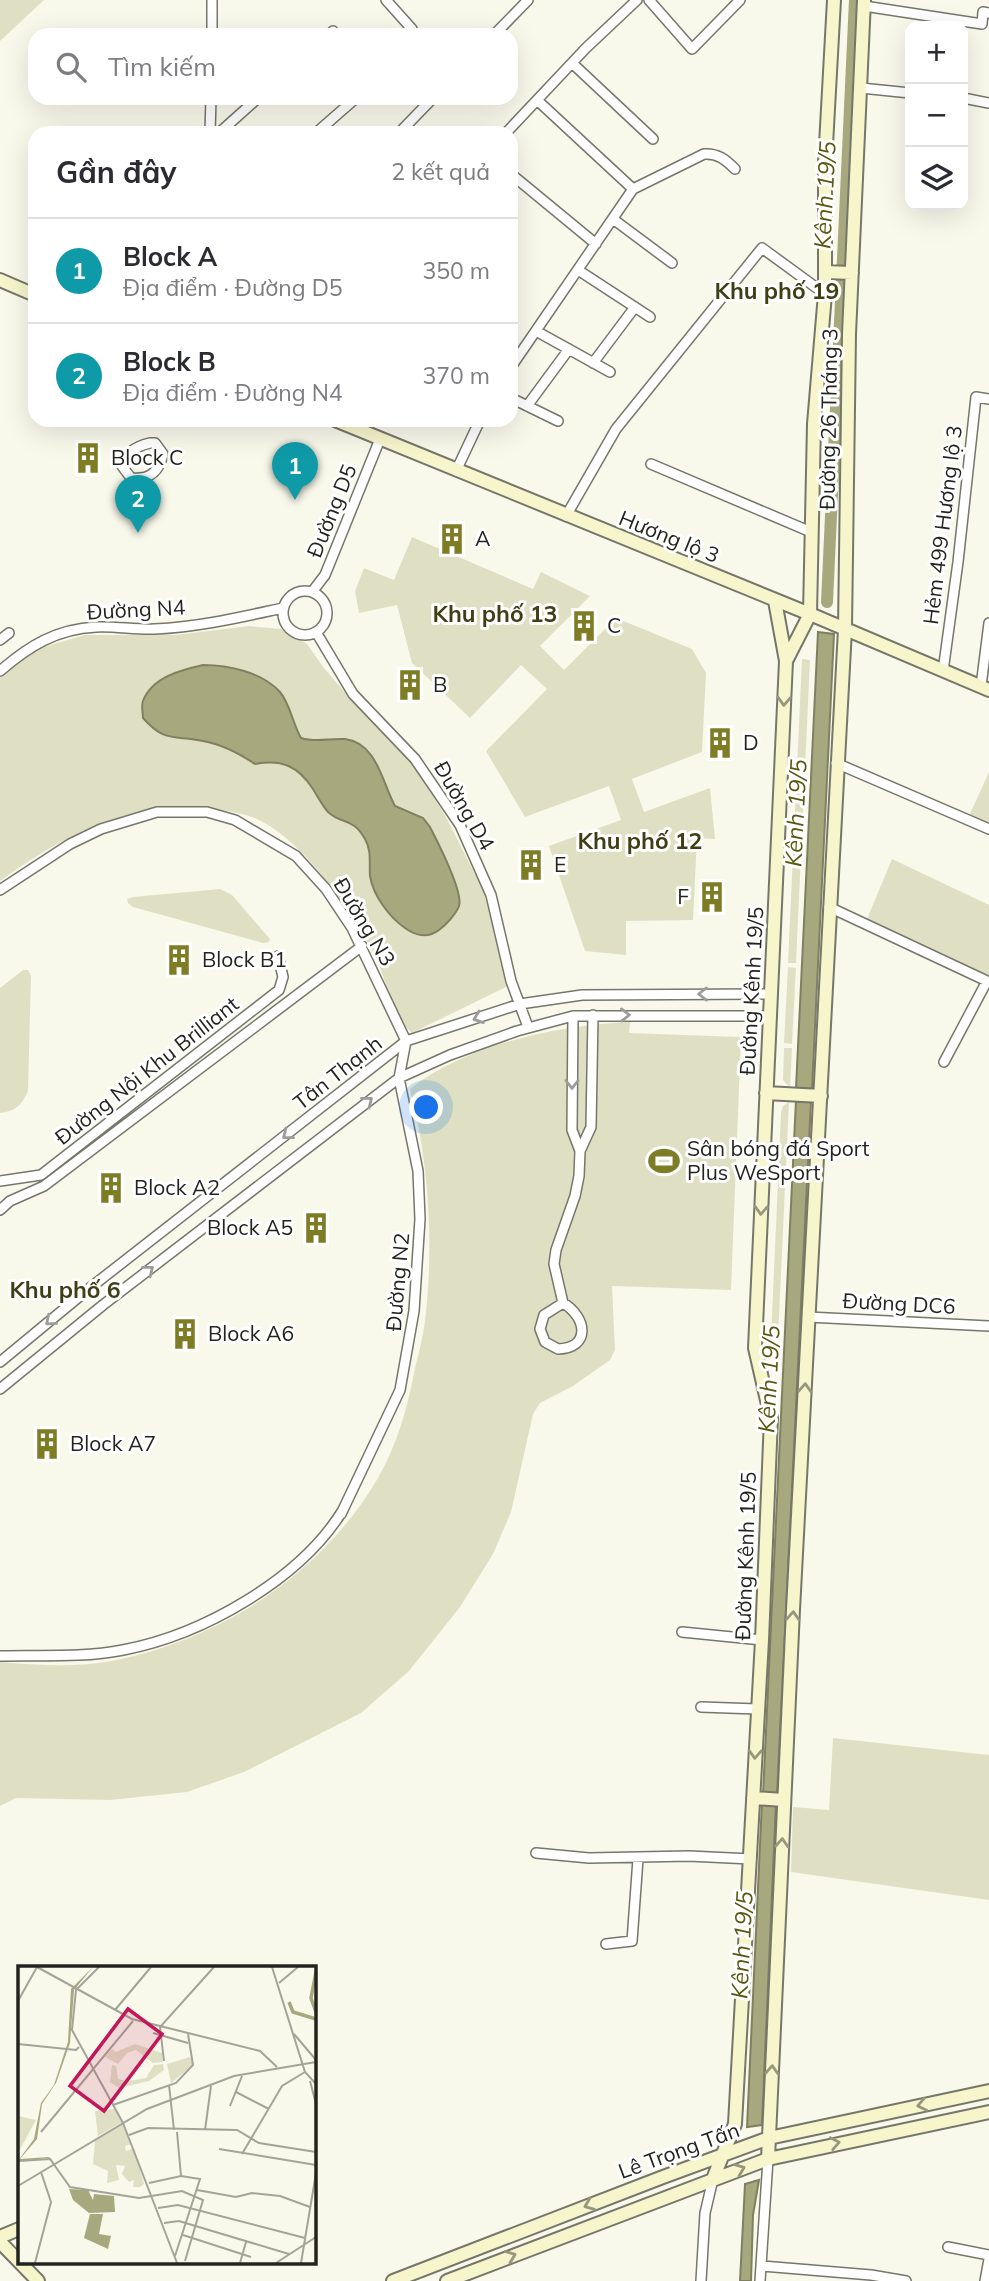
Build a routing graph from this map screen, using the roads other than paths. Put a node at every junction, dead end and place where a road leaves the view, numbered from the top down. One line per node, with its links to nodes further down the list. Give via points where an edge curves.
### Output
1 (212, 0): 10 (street)
2 (386, 0): 11 (street)
3 (528, 0): 12 (street)
4 (637, 0): 13 (street)
5 (649, 0): 6 (street, via 692,49)
6 (740, 0)
7 (834, 0): 36 (street, Đường 26 Tháng 3, via 825,163)
8 (864, 3): 9 (street, via 982,24 984,12); 14 (street, Đường 26 Tháng 3)
9 (989, 13)
10 (212, 28)
11 (411, 28)
12 (501, 28)
13 (572, 62): 17 (street); 28 (street)
14 (861, 88): 15 (street); 37 (street, Đường 26 Tháng 3)
15 (905, 92)
16 (968, 99): 18 (street)
17 (537, 100): 27 (street); 31 (street)
18 (989, 103)
19 (211, 105): 23 (street)
20 (250, 105): 24 (street)
21 (348, 105): 25 (street)
22 (426, 105): 26 (street)
23 (210, 126)
24 (227, 126)
25 (324, 126)
26 (406, 126)
27 (513, 126)
28 (653, 139)
29 (735, 169): 31 (street, via 720,156 704,154)
30 (518, 180): 33 (street)
31 (633, 189): 32 (street)
32 (613, 219): 33 (street); 34 (street)
33 (596, 244): 35 (street)
34 (672, 263)
35 (578, 270): 41 (street); 43 (street)
36 (829, 272): 37 (street); 40 (street, Đường 26 Tháng 3)
37 (850, 273): 65 (street, Đường 26 Tháng 3)
38 (0, 280): 39 (street)
39 (28, 292)
40 (825, 294): 58 (street, via 762,248 616,429); 59 (street, Đường 26 Tháng 3)
41 (635, 307): 42 (street); 46 (street)
42 (650, 317)
43 (536, 331): 44 (street); 45 (street)
44 (569, 349): 46 (street); 50 (street)
45 (518, 357)
46 (593, 363): 47 (street)
47 (610, 372)
48 (989, 399): 71 (street, Hẻm 499 Hương lộ 3, via 976,397)
49 (518, 402): 50 (street)
50 (527, 406): 51 (street)
51 (558, 421)
52 (352, 427): 54 (street, Hương lộ 3)
53 (477, 427): 56 (street)
54 (380, 439): 56 (street, Hương lộ 3); 60 (street, Đường D5, via 325,575)
55 (651, 464): 59 (street)
56 (456, 471): 58 (street, Hương lộ 3)
57 (152, 475): 57 (street, via 163,454 155,443 142,445 124,458 122,466 131,478 142,480)
58 (566, 516): 61 (street, Hương lộ 3)
59 (811, 532): 63 (street, Đường 26 Tháng 3)
60 (312, 592): 62 (street, via 291,596); 66 (street, via 326,607 325,622)
61 (775, 601): 63 (street, Hương lộ 3); 69 (street, Đường Kênh 19/5)
62 (283, 608): 66 (street, via 289,629 302,635); 70 (street, Đường N4, via 201,624 154,629 94,627 57,634 28,647)
63 (815, 616): 65 (street, Hương lộ 3); 69 (street, Đường Kênh 19/5)
64 (989, 623): 72 (street)
65 (839, 627): 71 (street, Hương lộ 3); 73 (street)
66 (316, 632): 81 (street, Đường D4, via 353,694 415,759 460,825 491,895)
67 (9, 633): 68 (street)
68 (0, 640)
69 (786, 661): 80 (street, Đường Kênh 19/5, one-way to 80)
70 (0, 671)
71 (943, 671): 72 (street, Hương lộ 3)
72 (985, 688)
73 (836, 763): 74 (street); 76 (street)
74 (989, 829)
75 (0, 890): 77 (street, Đường N3, via 101,829 158,812 207,812 234,820 296,856 326,888)
76 (829, 907): 79 (street); 90 (street)
77 (362, 946): 86 (street, Đường N3); 93 (street, via 44,1186)
78 (278, 956): 92 (street, Đường Nội Khu Brilliant, via 284,977 279,990 41,1175)
79 (988, 981): 87 (street)
80 (771, 994): 81 (street, Tân Thạnh, one-way to 81, via 582,995); 84 (street, Đường Kênh 19/5)
81 (520, 1003): 85 (street, Đường D4); 86 (street, Tân Thạnh, one-way to 86)
82 (593, 1015): 83 (street, Tân Thạnh); 84 (street, Tân Thạnh, one-way to 84); 91 (street, via 591,1127)
83 (573, 1016): 85 (street, Tân Thạnh); 91 (street, one-way to 91, via 572,1130)
84 (770, 1016): 89 (street, Đường Kênh 19/5)
85 (528, 1027): 88 (street, Tân Thạnh)
86 (406, 1041): 88 (street, Đường N2); 97 (street, Tân Thạnh, one-way to 97)
87 (944, 1062)
88 (399, 1078): 98 (street, Tân Thạnh, one-way to 88); 99 (street, Đường N2, via 418,1171 414,1311 400,1390)
89 (766, 1093): 90 (street); 101 (street, Đường Kênh 19/5, one-way to 101, via 755,1348 771,1418)
90 (816, 1096): 95 (street)
91 (580, 1151): 94 (street, via 575,1196 554,1264)
92 (0, 1181)
93 (0, 1210)
94 (563, 1303): 94 (street, via 544,1315 540,1329 545,1342 558,1349 572,1346 582,1329 579,1316)
95 (808, 1317): 96 (street, Đường DC6); 106 (street, one-way to 95)
96 (989, 1326)
97 (0, 1362)
98 (0, 1389)
99 (341, 1514): 99 (street, Đường N2, via 349,1499 371,1466 365,1476); 102 (street, Đường N2, via 308,1552 275,1580 212,1621 122,1650)
100 (682, 1632): 101 (street)
101 (762, 1640): 104 (street, Đường Kênh 19/5)
102 (0, 1656)
103 (701, 1707): 104 (street)
104 (758, 1709): 105 (street, Đường Kênh 19/5, one-way to 105)
105 (758, 1798): 106 (street); 109 (street, Đường Kênh 19/5)
106 (780, 1799): 113 (street, one-way to 106)
107 (536, 1853): 108 (street)
108 (638, 1859): 109 (street); 110 (street, via 632,1941)
109 (751, 1859): 114 (street, Đường Kênh 19/5, via 735,2124)
110 (606, 1944)
111 (989, 2091): 113 (street, Lê Trọng Tấn, one-way to 113)
112 (989, 2112): 115 (street, Lê Trọng Tấn, one-way to 112)
113 (769, 2138): 114 (street, Lê Trọng Tấn); 115 (street)
114 (722, 2155): 116 (street, Đường Kênh 19/5); 124 (street, Lê Trọng Tấn, one-way to 124)
115 (768, 2158): 116 (street, Lê Trọng Tấn, one-way to 115); 123 (street)
116 (713, 2179): 127 (street, Lê Trọng Tấn, one-way to 116); 128 (street, Đường Kênh 19/5, via 705,2213)
117 (18, 2230): 118 (street)
118 (0, 2239): 121 (street)
119 (948, 2247): 120 (street)
120 (989, 2257): 131 (street)
121 (18, 2259)
122 (23, 2264): 125 (street)
123 (762, 2266): 129 (street); 130 (street)
124 (420, 2276): 126 (street, Lê Trọng Tấn)
125 (38, 2281)
126 (393, 2281)
127 (447, 2281)
128 (701, 2281)
129 (760, 2281)
130 (906, 2281)
131 (985, 2281)

